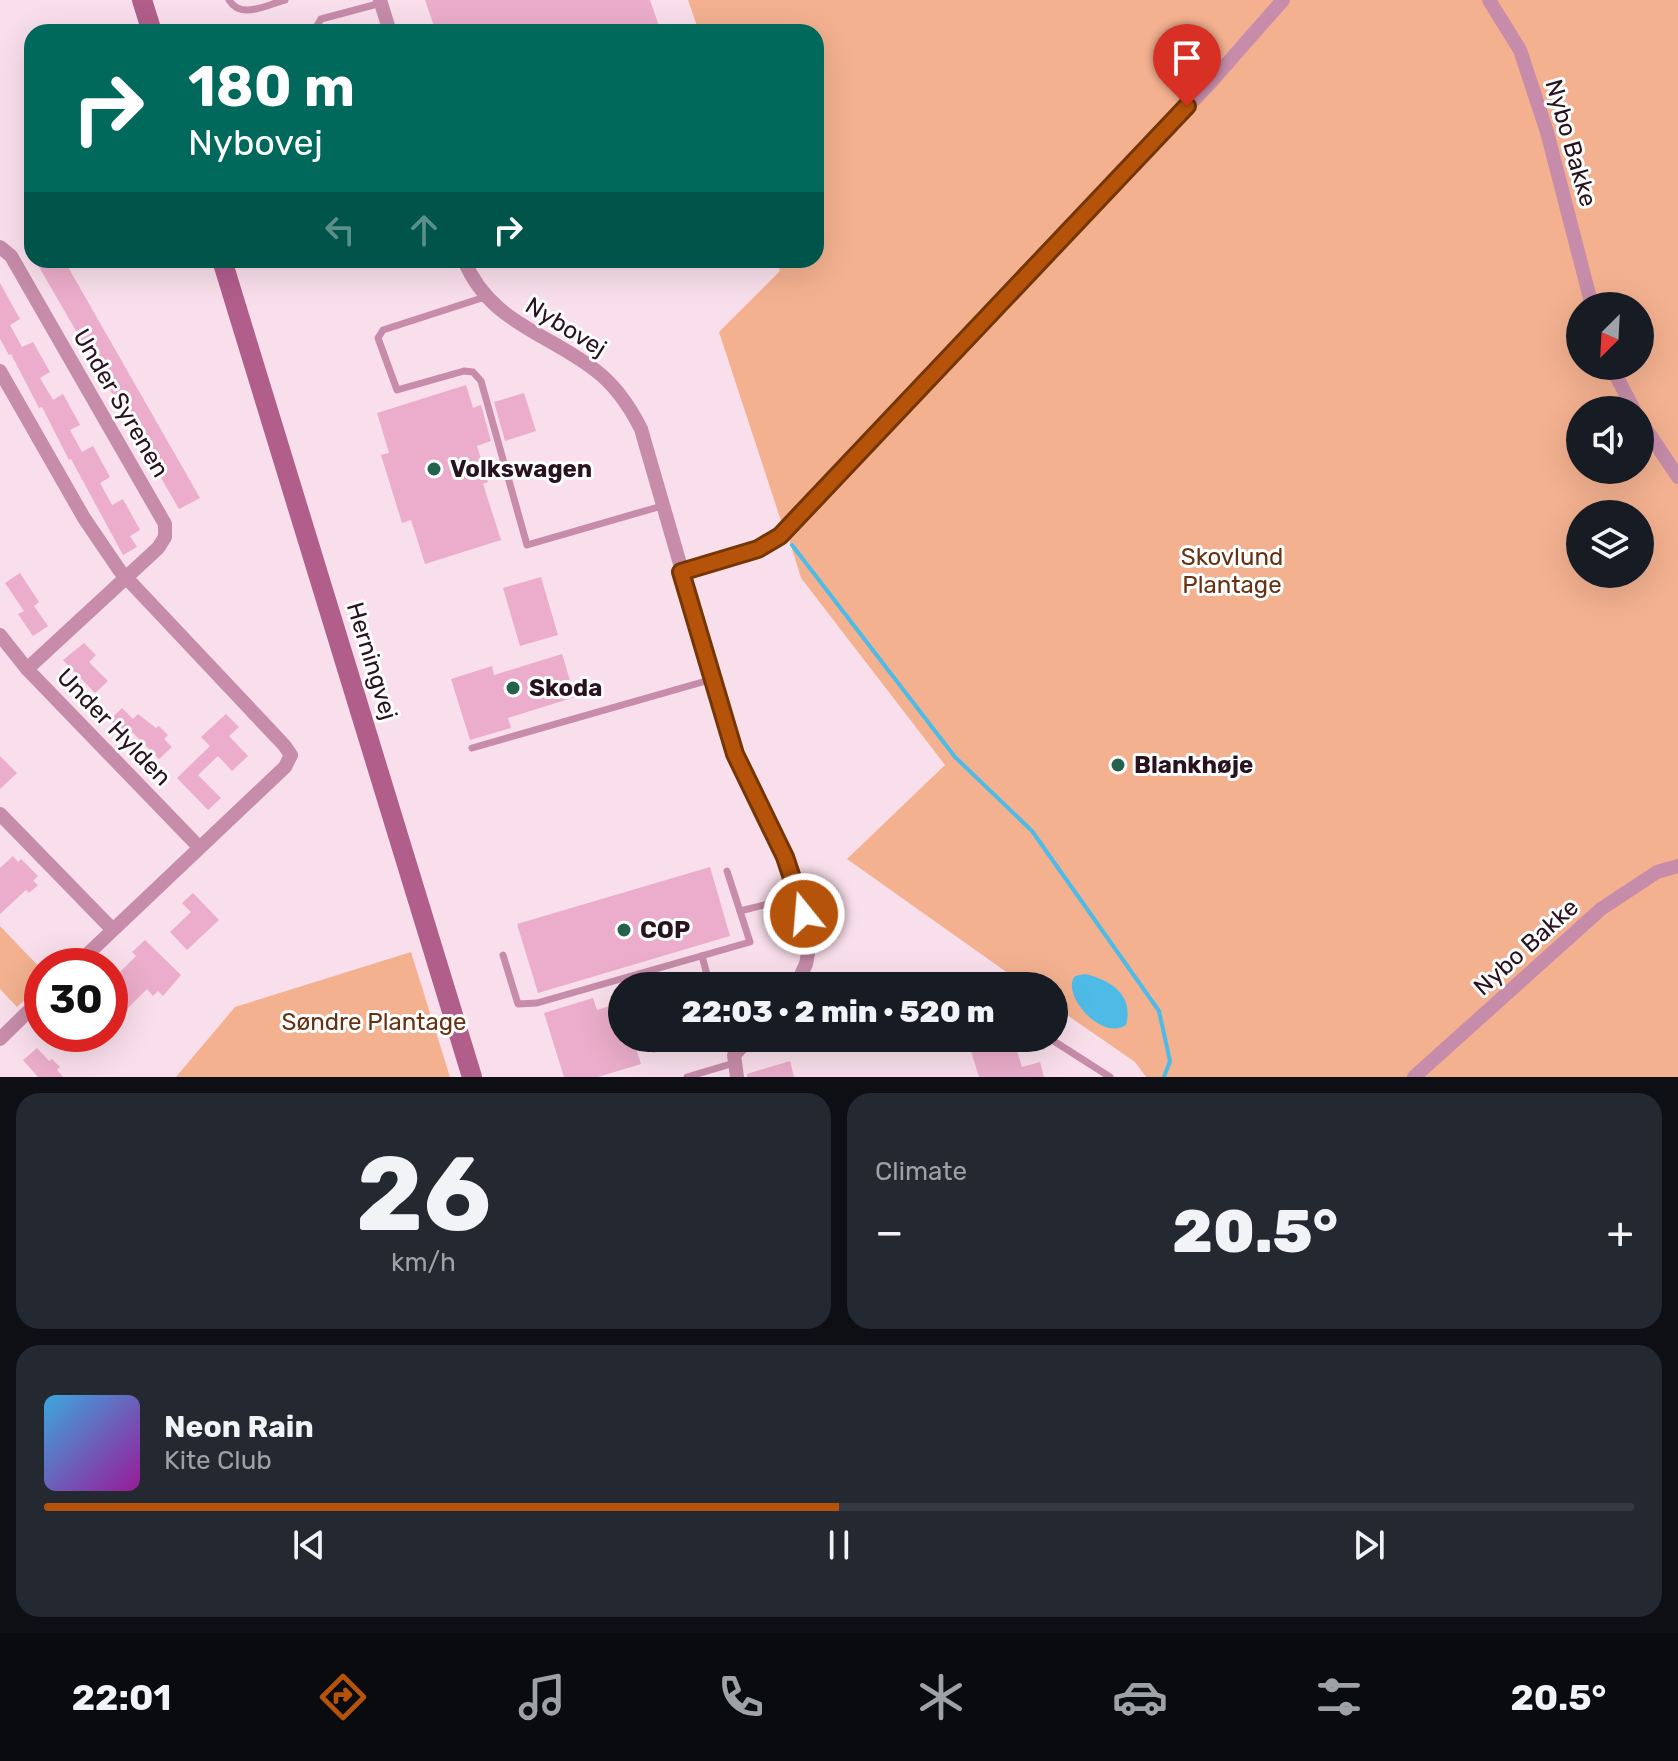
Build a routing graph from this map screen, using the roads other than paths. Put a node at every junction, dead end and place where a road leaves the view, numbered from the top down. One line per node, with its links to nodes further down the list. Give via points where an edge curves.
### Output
1 (142, 0): 7 (main road)
2 (229, 0): 3 (lane, via 244,12)
3 (285, 0)
4 (1283, 0): 19 (street, via 780,536 758,549)
5 (1489, 0): 13 (street, Nybo Bakke, via 1520,50)
6 (380, 2): 8 (lane); 9 (street)
7 (150, 24)
8 (318, 24)
9 (387, 24)
10 (0, 247): 20 (street, Under Syrenen, via 11,256 165,524 158,548)
11 (224, 268): 41 (main road, Herningvej)
12 (467, 268): 14 (street, Nybovej)
13 (1588, 292)
14 (485, 297): 18 (street, Nybovej, via 608,382 641,429); 18 (lane, via 383,330 378,338 397,390 464,371 481,381 527,545)
15 (0, 371): 20 (street, via 84,518)
16 (1654, 441): 17 (street)
17 (1678, 477)
18 (662, 506): 19 (street, Nybovej)
19 (681, 572): 23 (street, Nybovej)
20 (127, 578): 22 (street, Under Syrenen); 26 (street, via 291,755 285,767)
21 (0, 635): 22 (street, Under Hylden)
22 (27, 669): 26 (street, Under Hylden)
23 (713, 679): 24 (lane); 29 (street, Nybovej, via 735,754)
24 (472, 748)
25 (0, 814): 31 (street)
26 (199, 847): 31 (street)
27 (1678, 866): 44 (street, Nybo Bakke, via 1657,872 1601,909)
28 (727, 871): 30 (lane)
29 (800, 896): 30 (lane); 36 (street, Nybovej, via 809,948)
30 (740, 911): 34 (lane, via 750,942)
31 (112, 929): 32 (street)
32 (93, 948)
33 (503, 955): 34 (lane, via 518,1004)
34 (702, 956): 35 (lane)
35 (706, 972)
36 (802, 972)
37 (24, 1016): 38 (street)
38 (0, 1039)
39 (1068, 1050): 43 (lane)
40 (735, 1065): 42 (lane)
41 (472, 1077)
42 (687, 1077)
43 (1110, 1077)
44 (1414, 1077)

